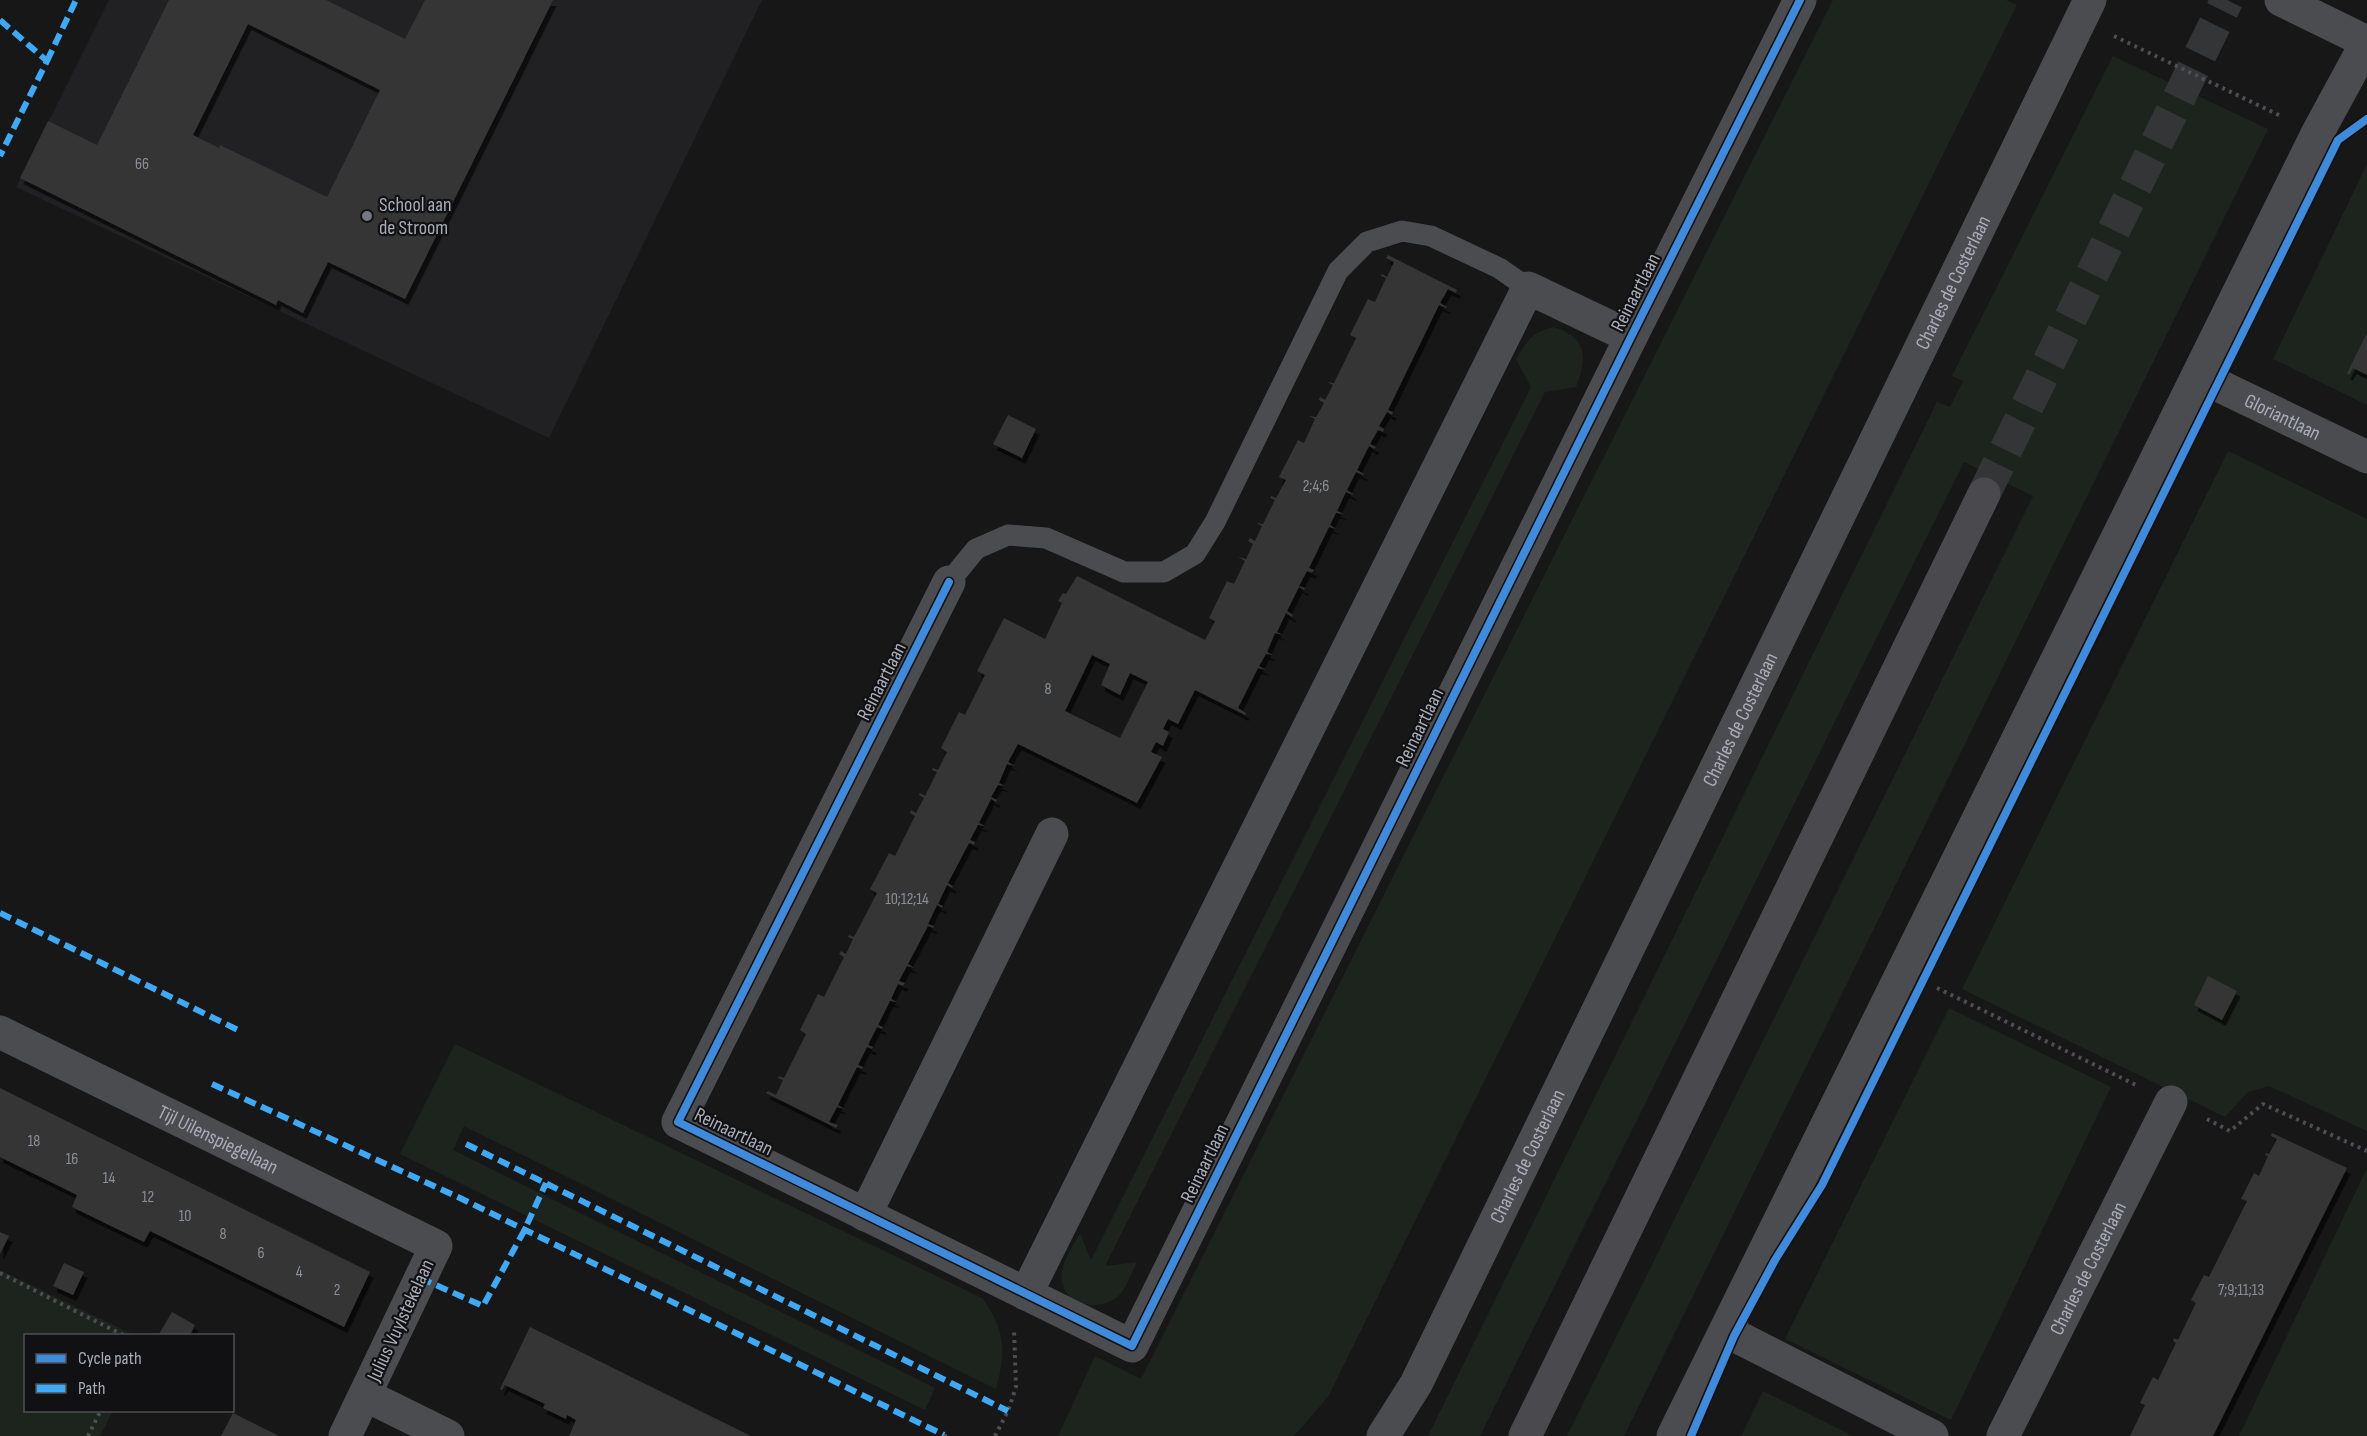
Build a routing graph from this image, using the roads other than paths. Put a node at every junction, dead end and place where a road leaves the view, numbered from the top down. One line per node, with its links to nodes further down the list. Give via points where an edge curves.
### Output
1 (1800, 0): 6 (street, Reinaartlaan)
2 (2281, 0): 4 (street)
3 (2085, 10): 21 (street, Charles de Costerlaan, via 1416,1384)
4 (2367, 42): 7 (street, via 2317,134)
5 (1528, 288): 6 (street, Reinaartlaan); 10 (lane, Reinaartlaan, via 1499,268 1431,236 1402,231 1367,242 1338,271 1215,522 1195,554 1164,572 1124,572 1046,538 1008,535 976,549); 16 (street)
6 (1631, 338): 16 (street, Reinaartlaan, via 1132,1347)
7 (2199, 376): 8 (street, Gloriantlaan); 17 (street)
8 (2367, 457)
9 (1984, 494): 22 (main road)
10 (949, 582): 14 (street, Reinaartlaan, via 678,1122)
11 (1052, 834): 14 (street)
12 (0, 1032): 15 (street, Tijl Uilenspiegellaan)
13 (2171, 1102): 25 (street, Charles de Costerlaan)
14 (865, 1215): 16 (street, Reinaartlaan)
15 (436, 1246): 18 (street, Julius Vuylstekelaan)
16 (1026, 1294)
17 (1726, 1330): 23 (street); 24 (street)
18 (365, 1395): 19 (street, Julius Vuylstekelaan); 20 (street, Julius Vuylstekelaan)
19 (345, 1436)
20 (448, 1436)
21 (1383, 1436)
22 (1525, 1436)
23 (1673, 1436)
24 (1932, 1436)
25 (2003, 1436)

